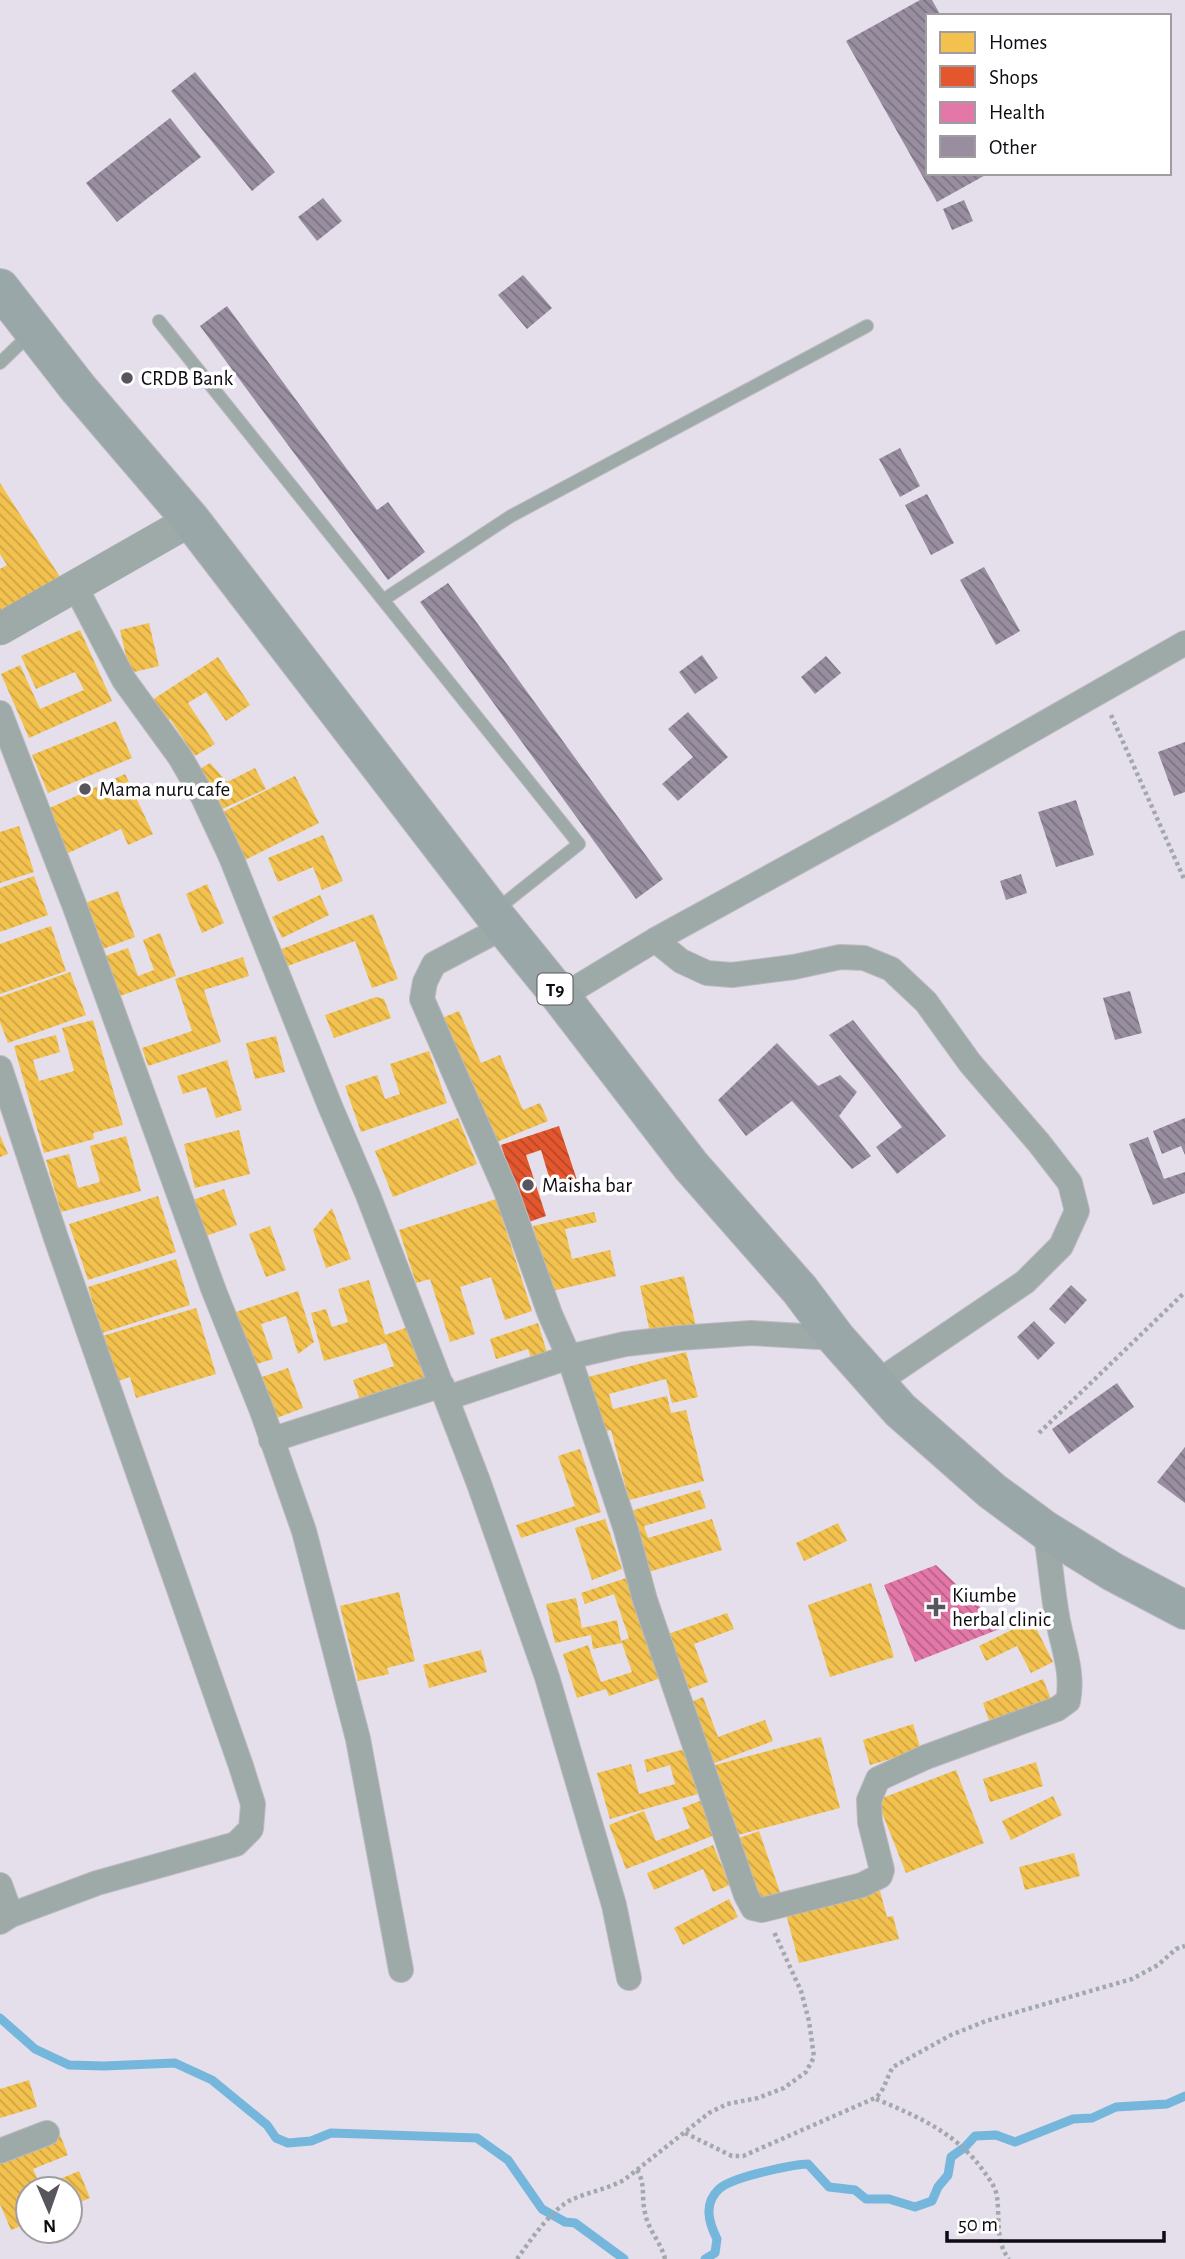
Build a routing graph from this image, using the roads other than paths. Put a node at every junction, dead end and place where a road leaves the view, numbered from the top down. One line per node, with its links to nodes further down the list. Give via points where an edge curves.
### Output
1 (0, 288): 4 (highway, T9)
2 (159, 321): 8 (lane)
3 (867, 326): 8 (lane, via 511,516)
4 (33, 331): 5 (lane); 6 (highway, T9)
5 (0, 363)
6 (191, 520): 7 (street); 12 (highway, T9)
7 (75, 586): 9 (street); 19 (street, via 124,680 180,757 231,857)
8 (383, 600): 12 (lane, via 579,844)
9 (0, 629)
10 (1185, 643): 13 (street)
11 (0, 713): 20 (street)
12 (498, 920): 14 (highway, T9); 17 (street, via 434,964 422,999 497,1169)
13 (655, 940): 14 (street); 18 (street, via 681,961 707,973 732,975 840,957 864,958 891,969 926,1002 970,1063 1070,1183 1077,1211 1061,1246 1025,1282)
14 (561, 997): 16 (highway, T9, via 691,1166)
15 (0, 1068): 24 (street, via 253,1804 251,1829 236,1844 97,1883)
16 (836, 1338): 17 (street, via 718,1334 625,1344); 18 (highway, T9)
17 (569, 1357): 19 (street); 21 (street, via 645,1600 753,1908 762,1910 862,1885 880,1876 869,1800 877,1779 1068,1701 1069,1669)
18 (876, 1382): 21 (highway, T9, via 946,1452)
19 (444, 1391): 20 (street); 26 (street, via 547,1677 614,1905)
20 (271, 1440): 25 (street, via 304,1531 358,1739)
21 (1045, 1530): 22 (highway, T9)
22 (1185, 1610)
23 (0, 1885): 24 (street)
24 (6, 1918)
25 (401, 1970)
26 (629, 1978)
27 (47, 2133): 28 (street)
28 (0, 2151)

